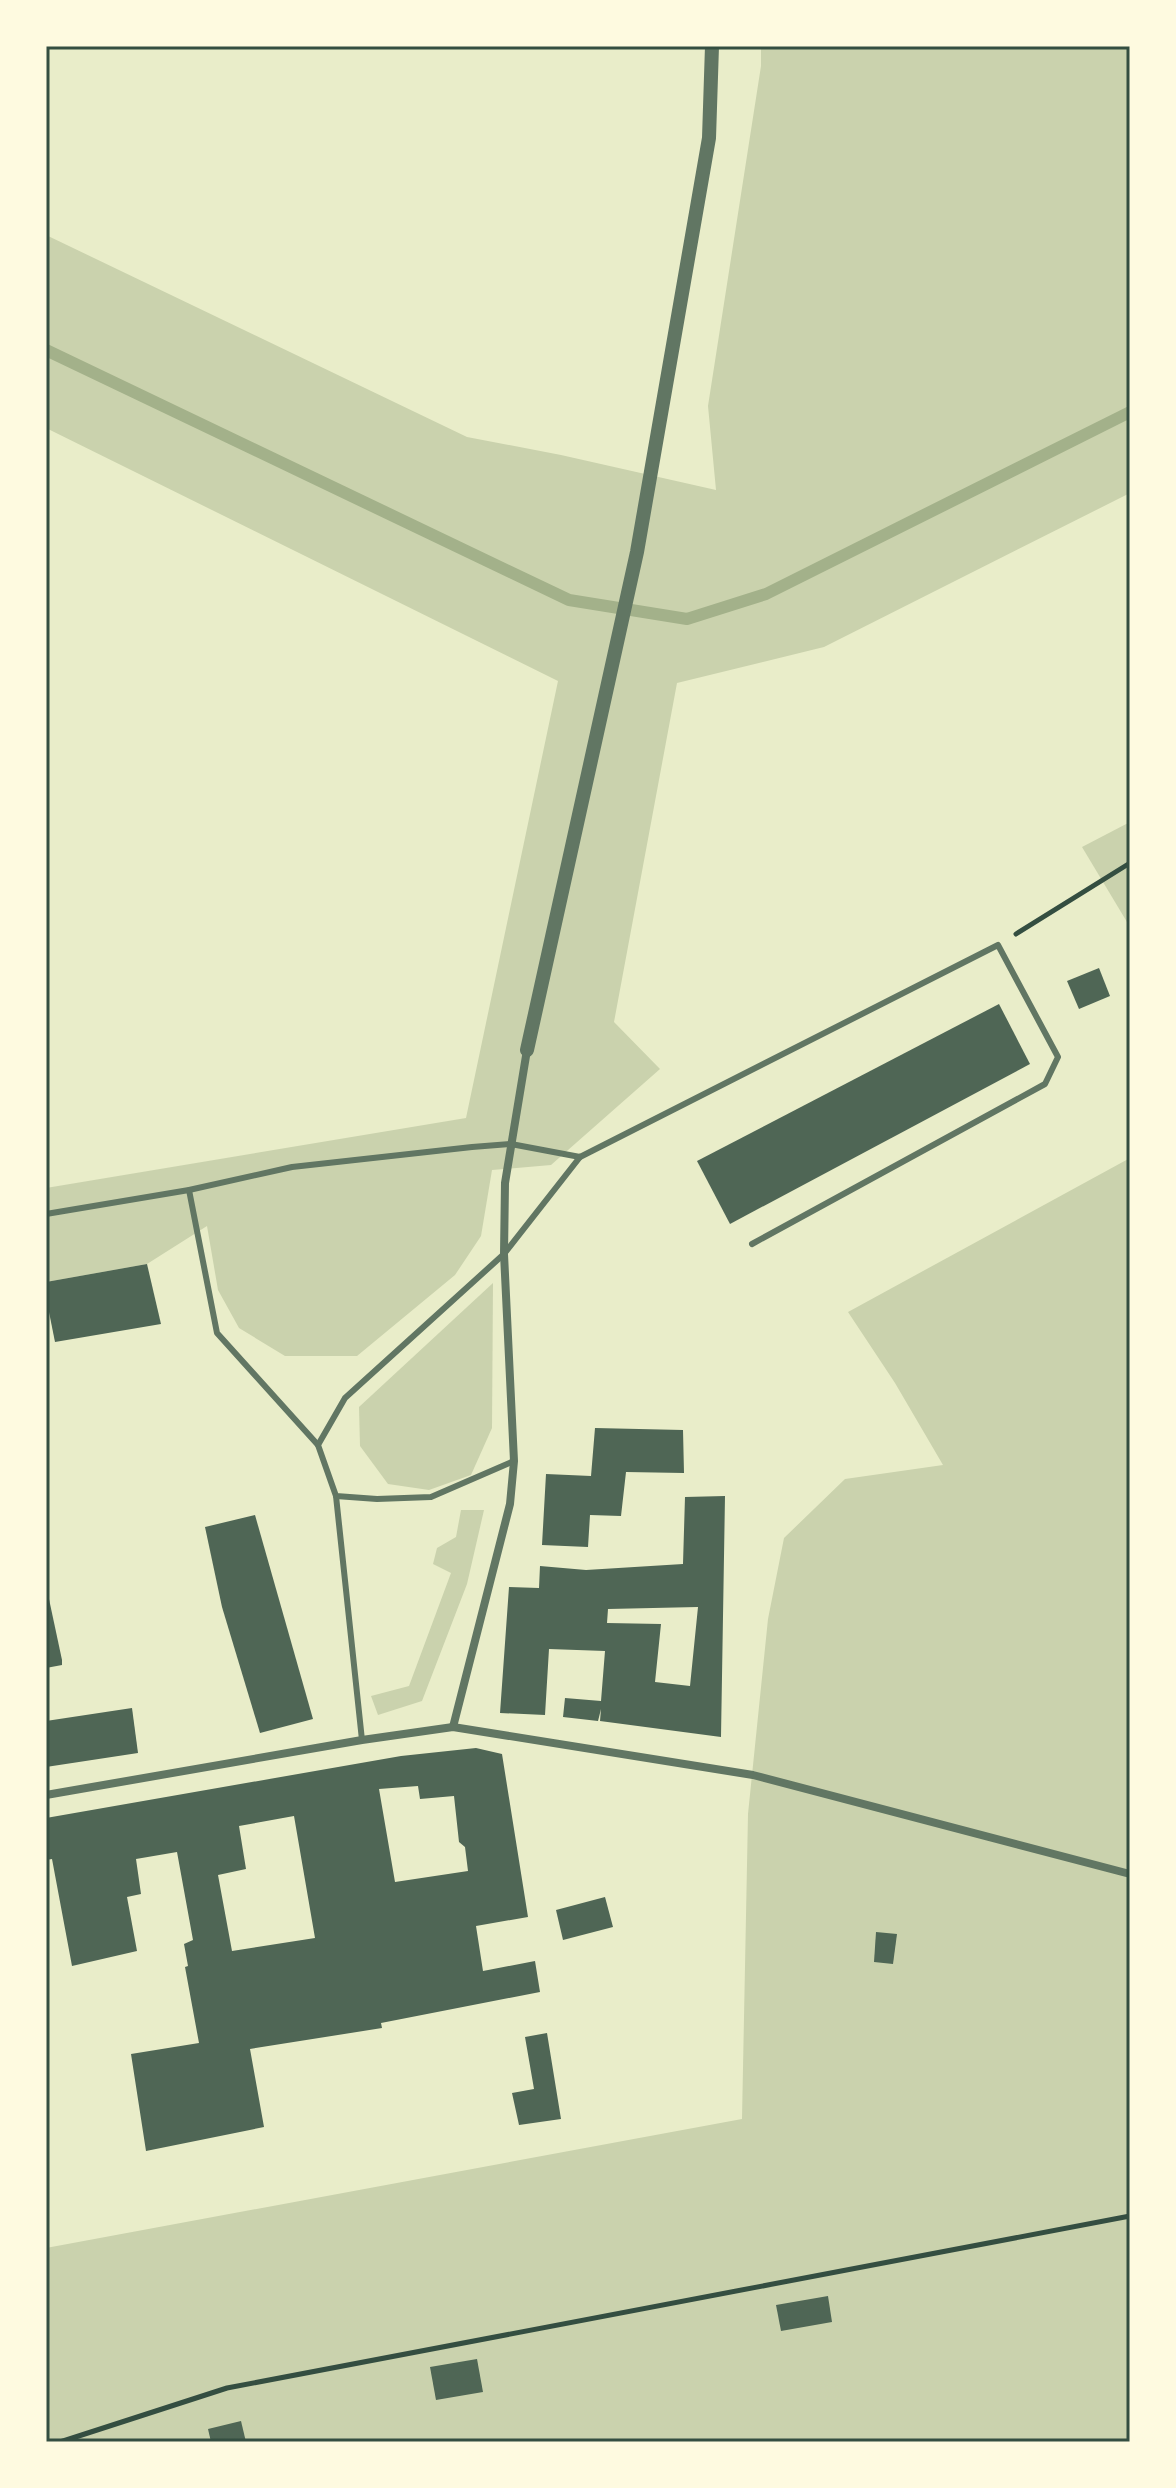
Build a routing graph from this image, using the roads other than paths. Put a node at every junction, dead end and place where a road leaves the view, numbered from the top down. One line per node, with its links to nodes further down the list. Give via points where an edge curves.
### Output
1 (712, 46): 2 (street, via 709,138 637,552)
2 (527, 1050): 3 (street)
3 (511, 1144): 4 (lane); 5 (lane, via 292,1167); 8 (street)
4 (580, 1157): 7 (lane, via 998,945 1058,1057 1045,1084); 8 (lane)
5 (189, 1190): 6 (lane); 9 (lane, via 217,1333)
6 (46, 1214)
7 (752, 1244)
8 (504, 1254): 9 (lane, via 345,1398); 10 (street)
9 (318, 1445): 11 (lane)
10 (514, 1461): 11 (lane, via 431,1497); 12 (street, via 510,1504)
11 (336, 1496): 13 (lane)
12 (453, 1727): 13 (street); 15 (street, via 753,1775)
13 (362, 1740): 14 (street)
14 (46, 1795)
15 (1130, 1874)

